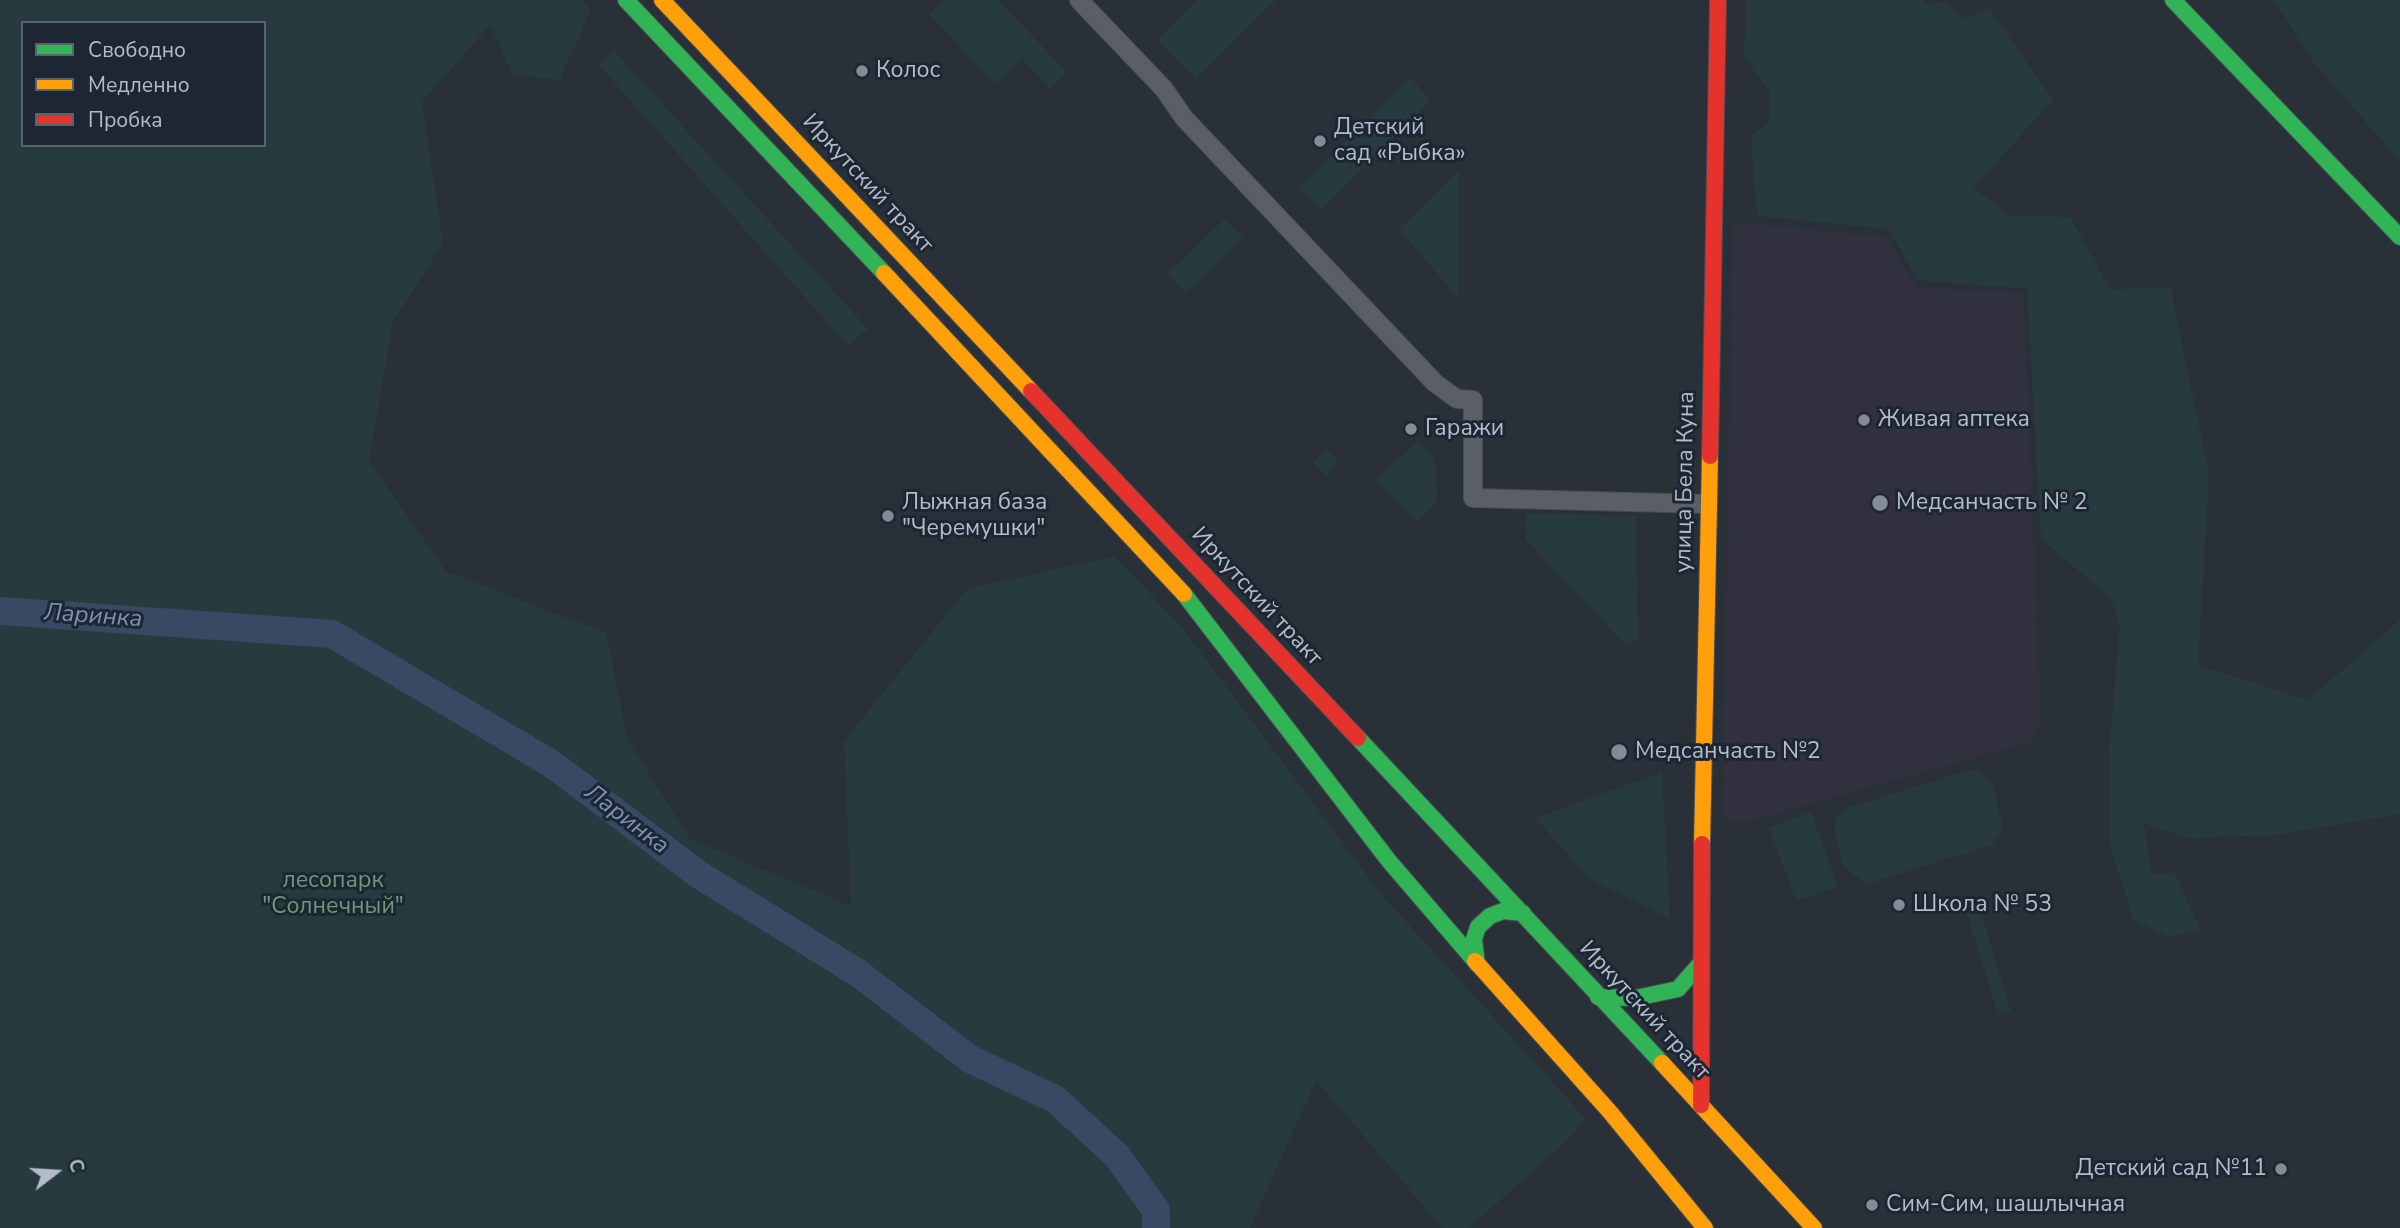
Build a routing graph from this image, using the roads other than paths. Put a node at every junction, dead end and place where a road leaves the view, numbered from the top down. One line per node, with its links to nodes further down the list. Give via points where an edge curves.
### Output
1 (626, 0): 9 (main road, via 1171,577 1332,790)
2 (662, 0): 8 (main road, Иркутский тракт)
3 (1079, 0): 7 (street, via 1435,383 1457,399 1474,401 1473,498)
4 (1718, 0): 7 (main road, улица Бела Куна)
5 (2172, 0): 6 (main road)
6 (2400, 237)
7 (1708, 504): 10 (main road, улица Бела Куна)
8 (1523, 913): 9 (main road, via 1503,911 1478,927 1474,939); 11 (main road, Иркутский тракт)
9 (1477, 964): 13 (main road, via 1610,1112)
10 (1700, 964): 11 (main road, via 1678,989 1636,998); 12 (main road, улица Бела Куна)
11 (1598, 997): 12 (main road, Иркутский тракт)
12 (1701, 1105): 14 (main road, Иркутский тракт)
13 (1705, 1228)
14 (1814, 1228)

